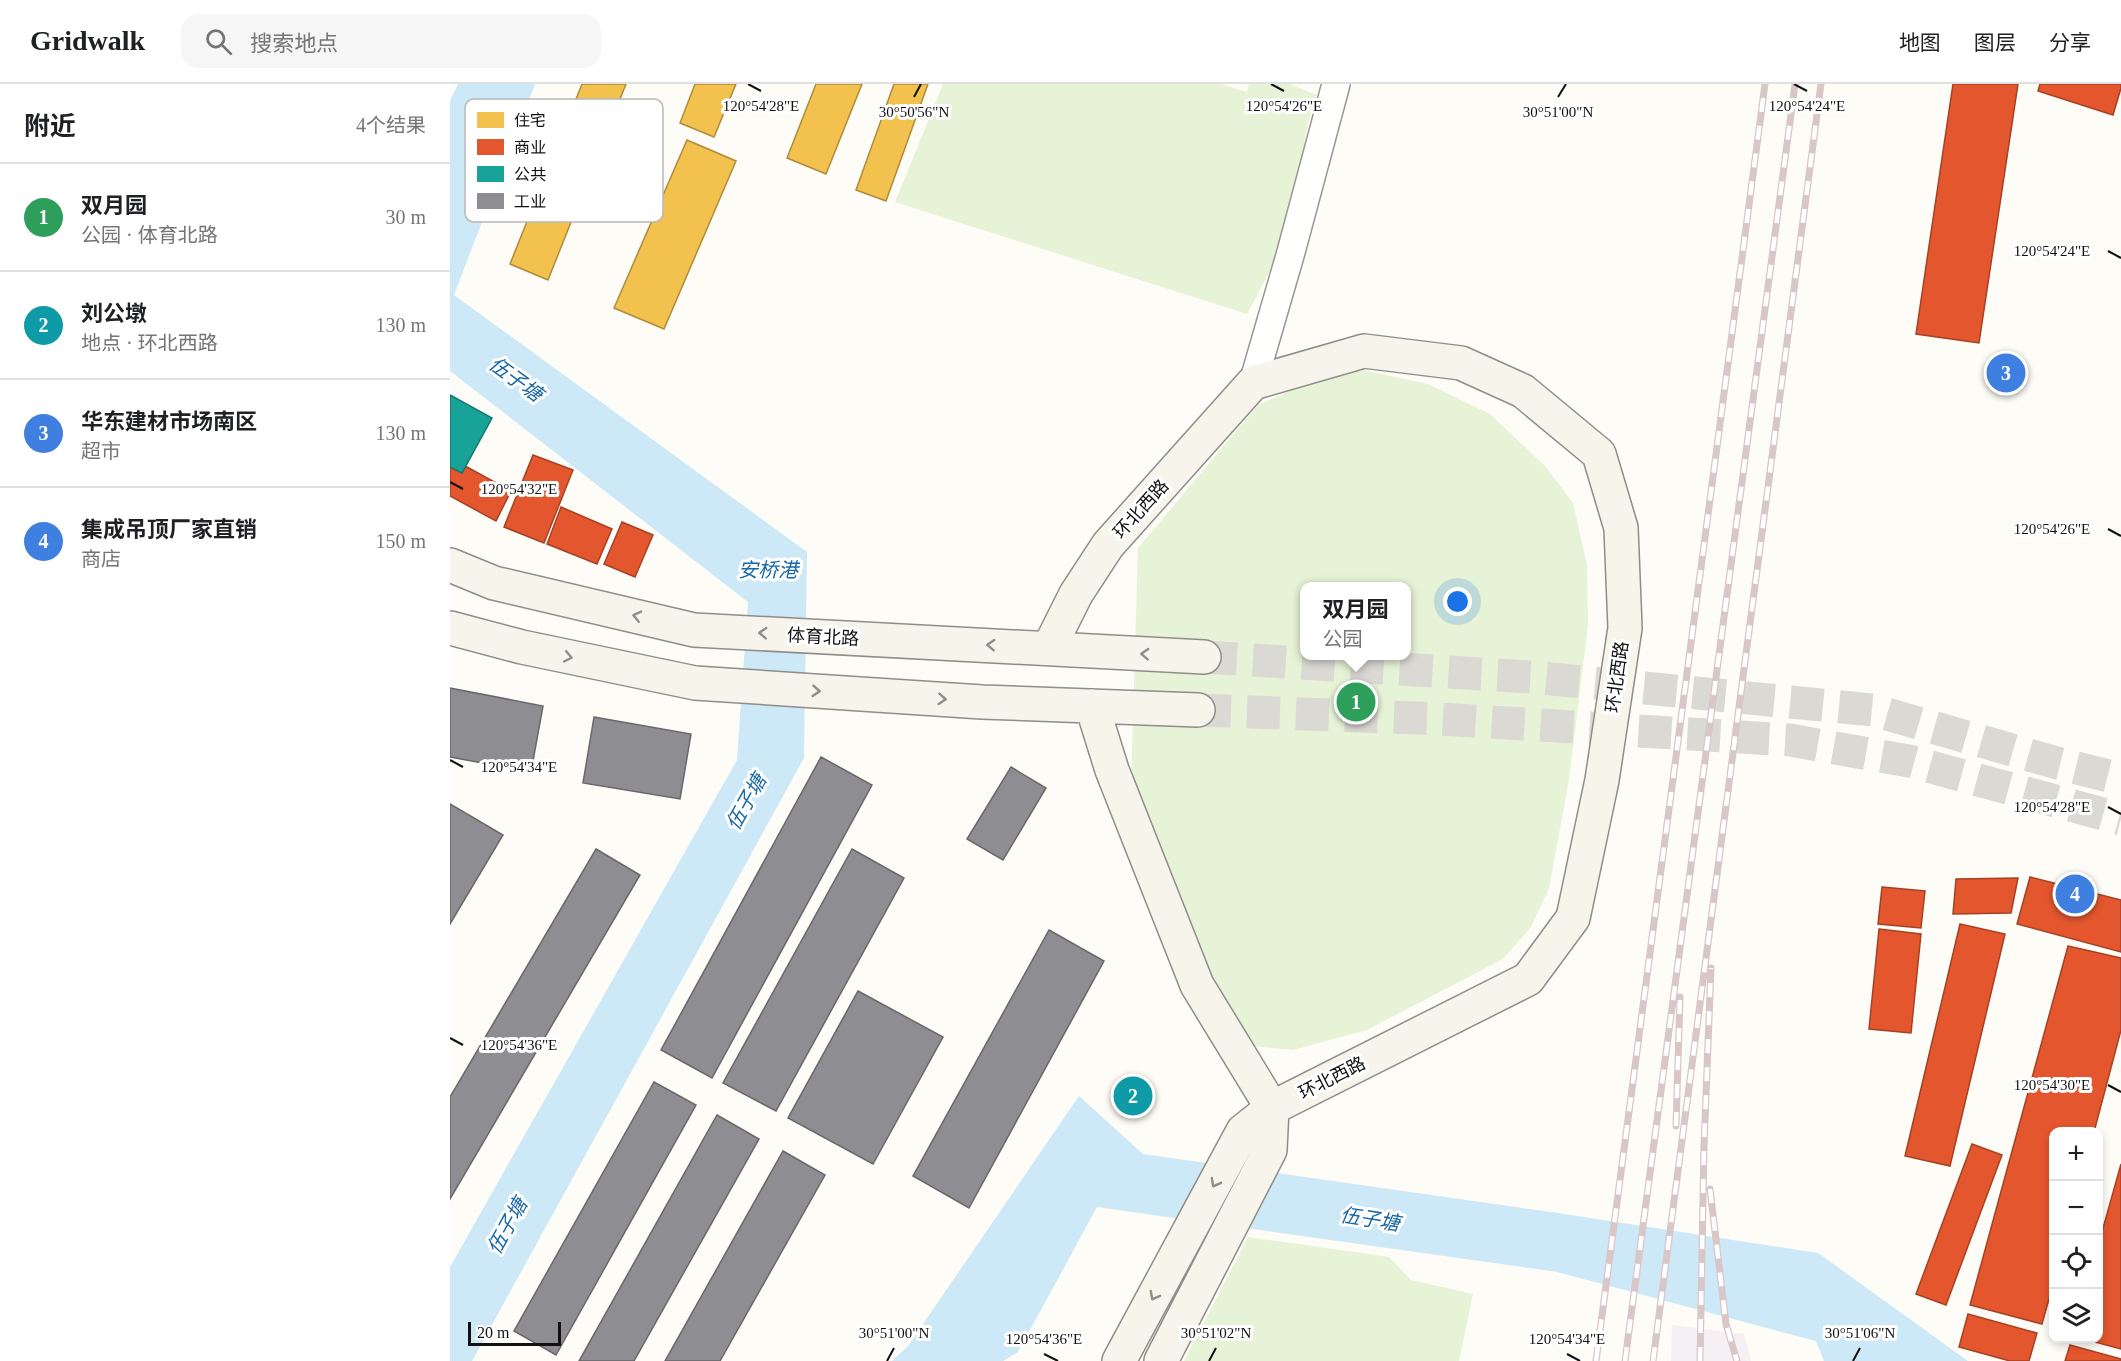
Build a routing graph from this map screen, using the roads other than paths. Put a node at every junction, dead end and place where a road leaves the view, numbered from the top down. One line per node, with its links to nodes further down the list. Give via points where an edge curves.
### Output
1 (1336, 84): 2 (street, 环北西路)
2 (1253, 383): 7 (street, 环北西路, via 1108,545 1076,594); 11 (street, 环北西路, via 1364,351 1461,363 1523,390 1599,453 1621,528 1625,628 1602,780 1573,918 1527,979)
3 (450, 565): 7 (street, 体育北路, one-way to 3, via 694,630 494,583)
4 (450, 628): 6 (street)
5 (450, 642): 6 (street)
6 (522, 647): 9 (street, one-way to 9, via 695,683)
7 (1049, 648): 8 (street, 体育北路, one-way to 7)
8 (1204, 657)
9 (1092, 706): 10 (street); 11 (street, via 1112,770 1197,985)
10 (1198, 710)
11 (1272, 1108): 12 (street, 环北西路, one-way to 12, via 1243,1131); 13 (street, via 1270,1150)
12 (1119, 1361)
13 (1161, 1361)

